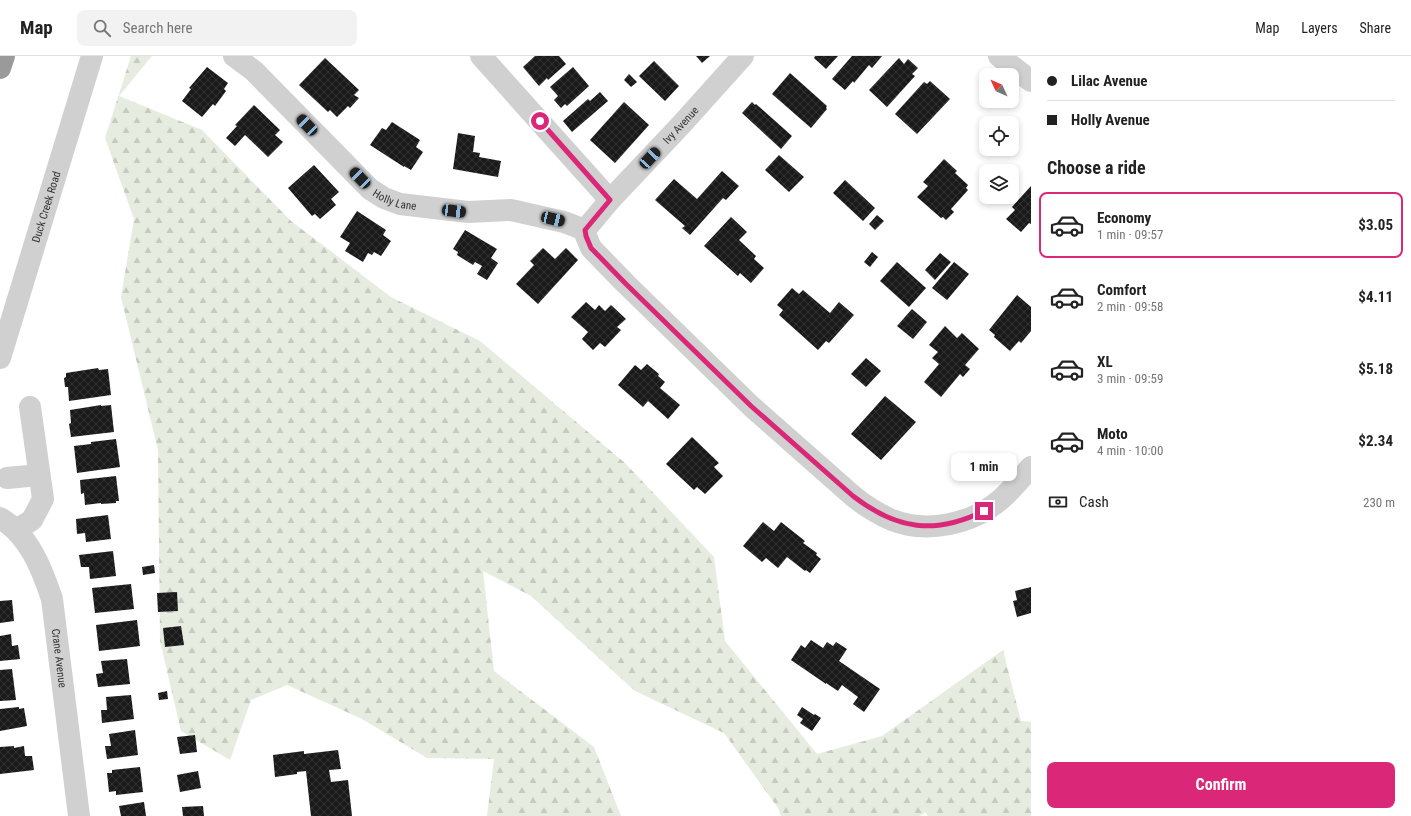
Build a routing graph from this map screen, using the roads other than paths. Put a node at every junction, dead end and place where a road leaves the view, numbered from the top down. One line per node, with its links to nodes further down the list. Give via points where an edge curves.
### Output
1 (4, 56): 7 (highway)
2 (92, 56): 11 (street, Duck Creek Road)
3 (234, 56): 10 (street, Holly Lane, via 254,71 370,189 384,198 400,204 468,212 511,210 564,222)
4 (481, 56): 9 (street)
5 (743, 56): 9 (street, Ivy Avenue)
6 (999, 56): 8 (street)
7 (0, 68)
8 (1031, 81)
9 (610, 200): 10 (street, Ivy Avenue)
10 (585, 230): 13 (street, via 591,248 626,284 751,406 868,508 893,520 912,525 949,524 968,519 1000,500)
11 (0, 358)
12 (30, 407): 14 (street)
13 (1031, 466)
14 (39, 475): 15 (street); 16 (street, via 43,499 32,520)
15 (7, 478)
16 (8, 524): 17 (street, Crane Avenue, via 27,543 44,575 52,599)
17 (79, 816)

